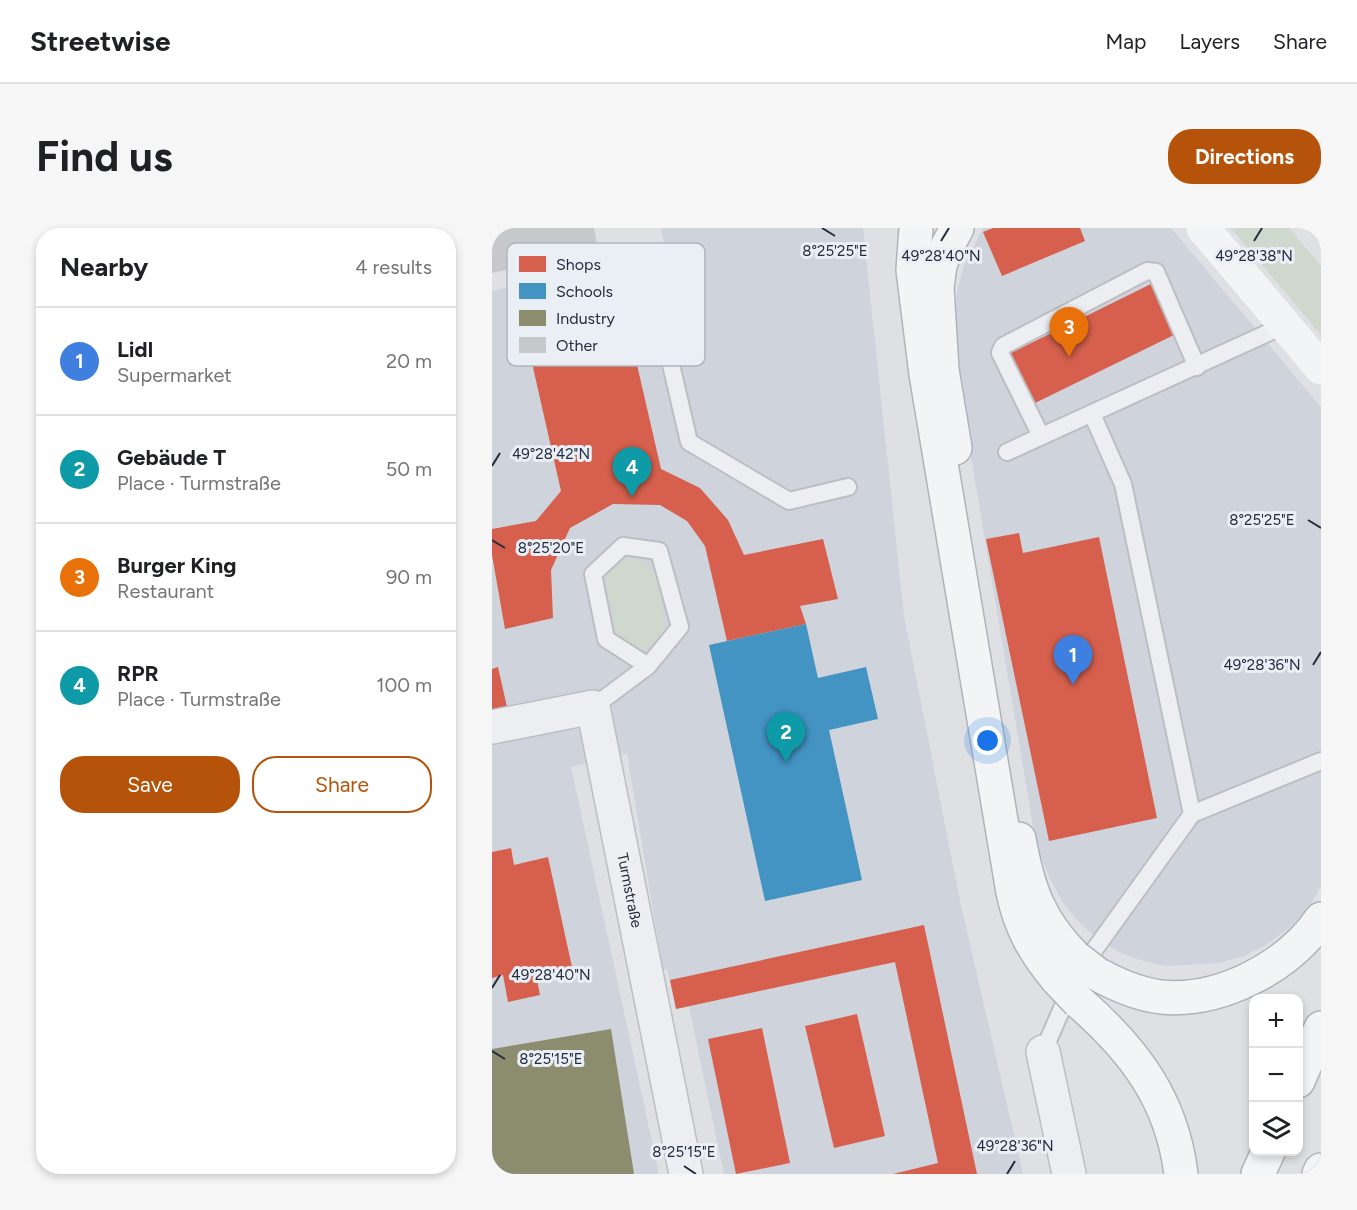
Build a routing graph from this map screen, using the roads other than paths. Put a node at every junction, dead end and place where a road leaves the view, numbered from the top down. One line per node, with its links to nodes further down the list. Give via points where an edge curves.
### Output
1 (1203, 228): 4 (main road)
2 (952, 236): 18 (main road, via 940,265 937,287 942,370 1024,867 1029,887)
3 (915, 242): 18 (main road, via 913,270 926,374 1017,914 1036,953)
4 (1285, 325): 6 (lane); 7 (main road)
5 (671, 366): 11 (lane, via 688,442 789,501)
6 (1197, 367): 8 (lane); 9 (lane, via 1156,272 1147,271 1003,346 1000,353)
7 (1321, 368)
8 (1092, 414): 9 (lane); 16 (lane, via 1123,484)
9 (1041, 436): 10 (lane)
10 (1007, 452)
11 (848, 487)
12 (648, 666): 12 (lane, via 680,627 659,551 623,546 593,574 606,639); 13 (lane)
13 (593, 706): 14 (street); 24 (street, Turmstraße)
14 (492, 727)
15 (1321, 761): 16 (lane)
16 (1192, 814): 20 (lane, via 1077,974)
17 (1321, 920): 18 (main road, via 1299,946 1261,974 1219,990 1178,998 1161,997)
18 (1077, 978): 26 (main road, via 1153,1086 1173,1134)
19 (1321, 1028): 21 (main road)
20 (1042, 1052): 25 (street)
21 (1303, 1071)
22 (1266, 1156): 27 (main road)
23 (1321, 1170): 28 (main road)
24 (686, 1174)
25 (1069, 1174)
26 (1181, 1174)
27 (1258, 1174)
28 (1319, 1174)

